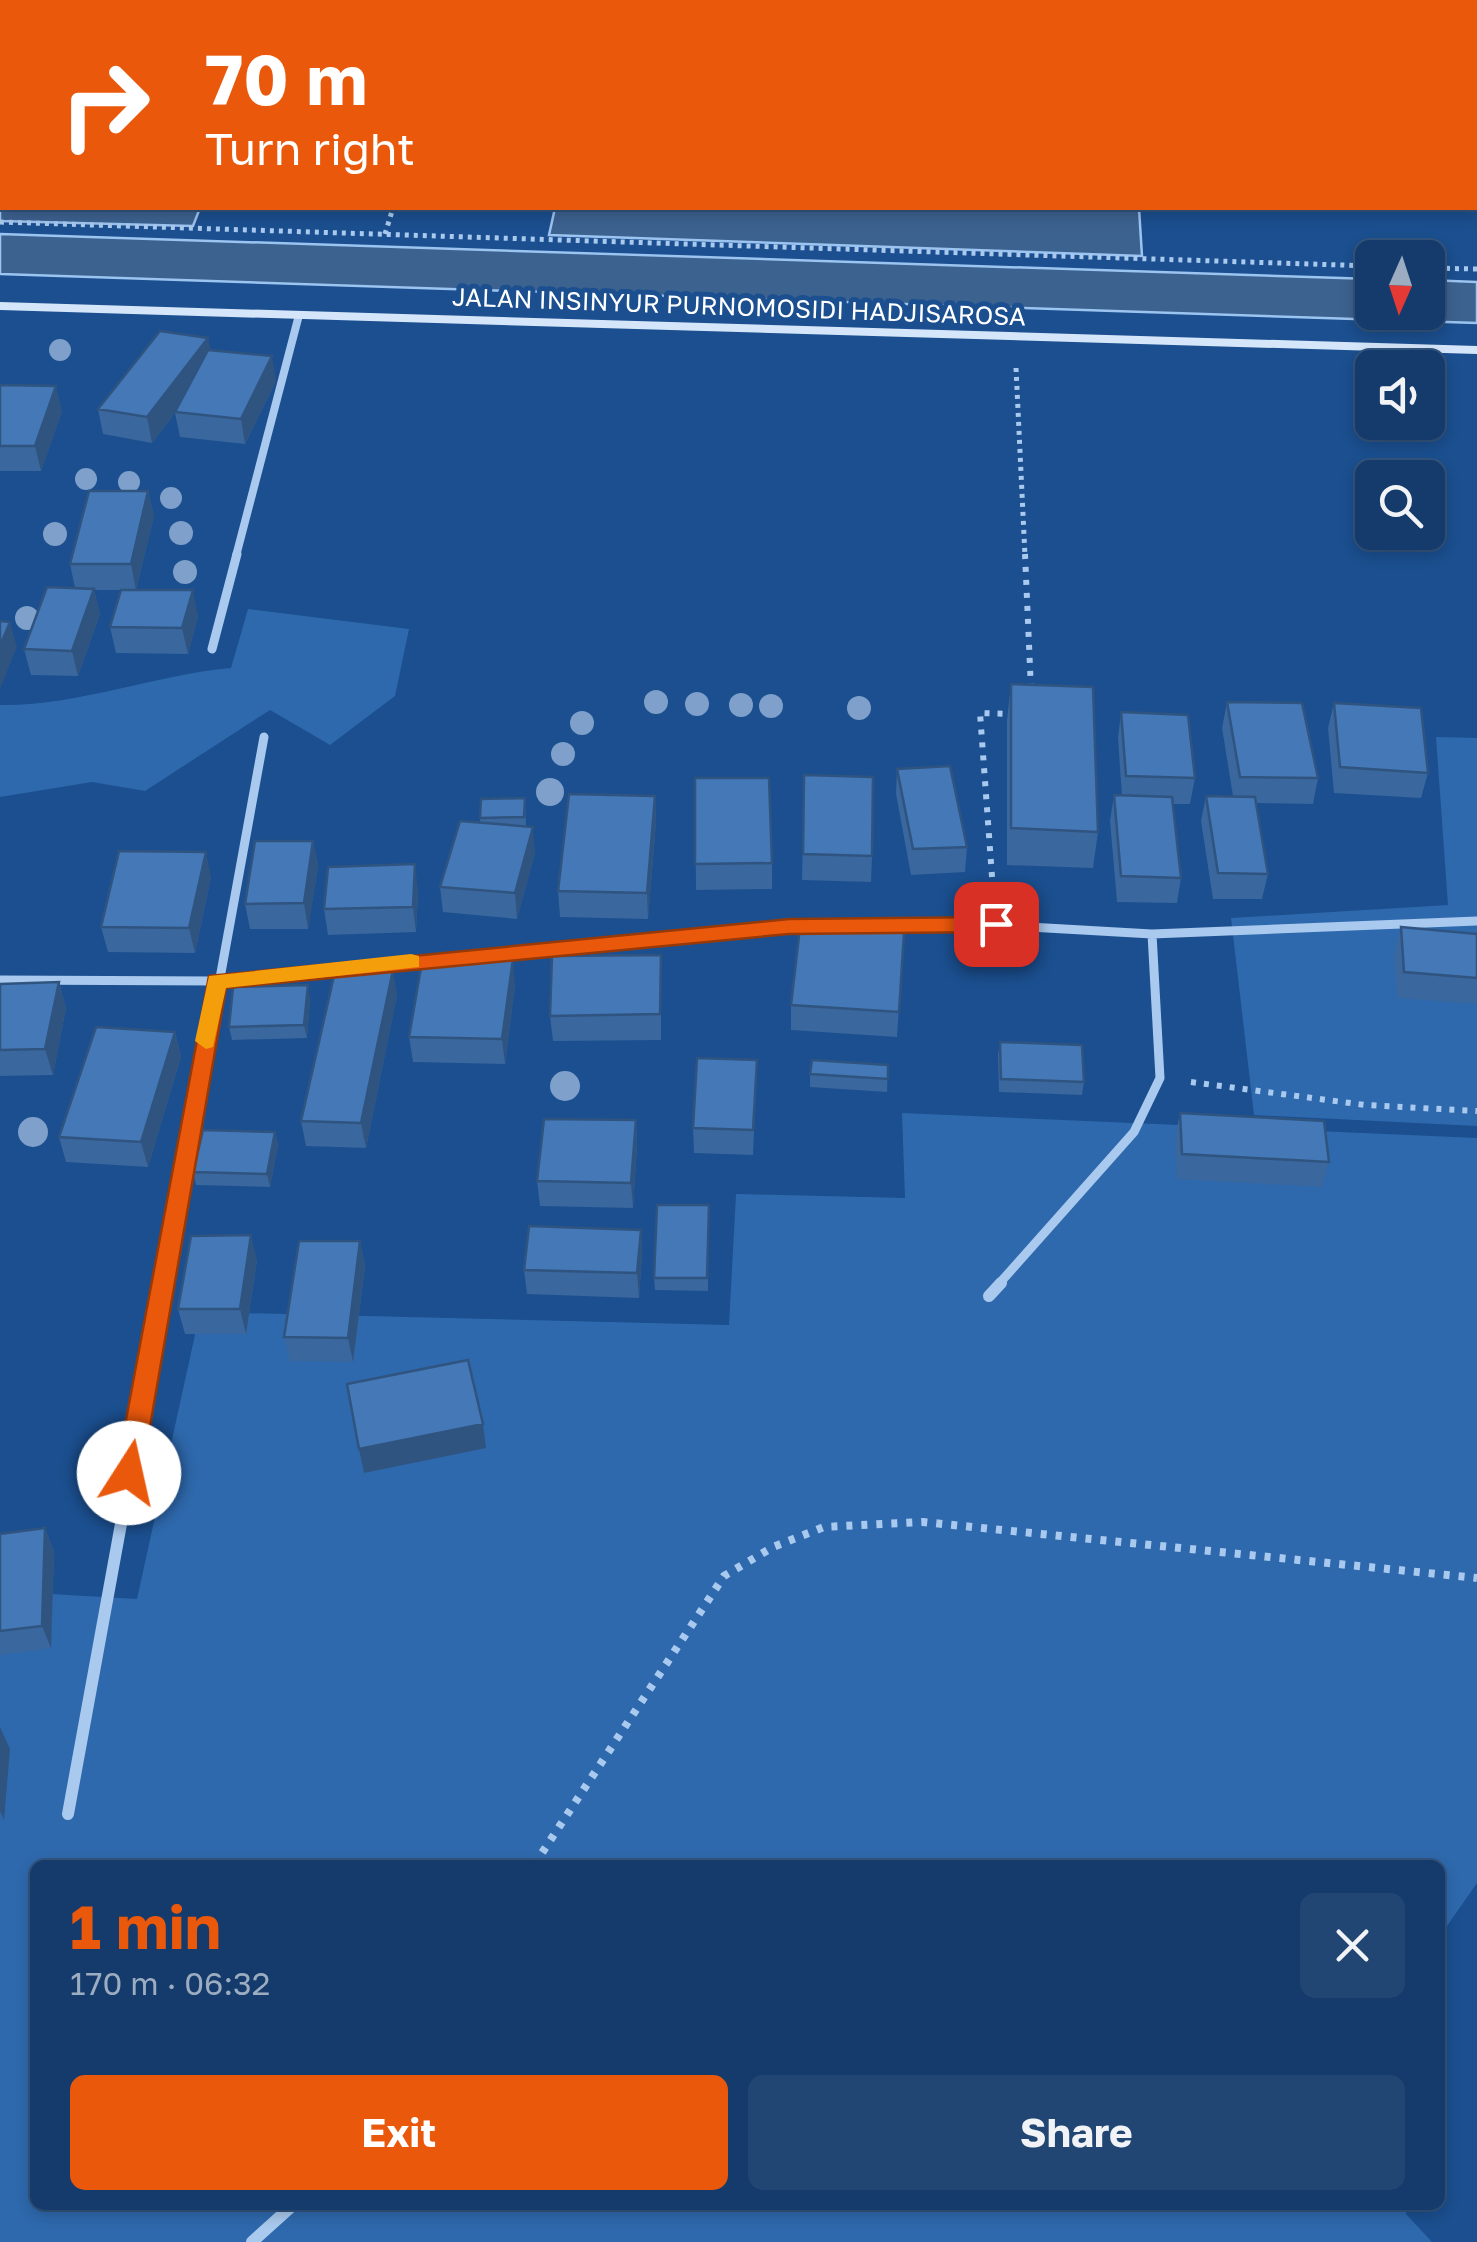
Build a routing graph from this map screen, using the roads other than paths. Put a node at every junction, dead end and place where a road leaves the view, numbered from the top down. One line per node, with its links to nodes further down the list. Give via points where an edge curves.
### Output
1 (0, 306): 2 (street, JALAN INSINYUR PURNOMOSIDI HADJISAROSA)
2 (299, 315): 3 (street, JALAN INSINYUR PURNOMOSIDI HADJISAROSA); 4 (street)
3 (1477, 350)
4 (212, 649)
5 (264, 737): 9 (street)
6 (1477, 921): 7 (street)
7 (1152, 934): 9 (street, via 996,924 789,926); 10 (street, via 1160,1078 1134,1132)
8 (0, 980): 9 (street)
9 (216, 982): 11 (street)
10 (989, 1296)
11 (68, 1814)
12 (287, 2210): 13 (street)
13 (252, 2242)

